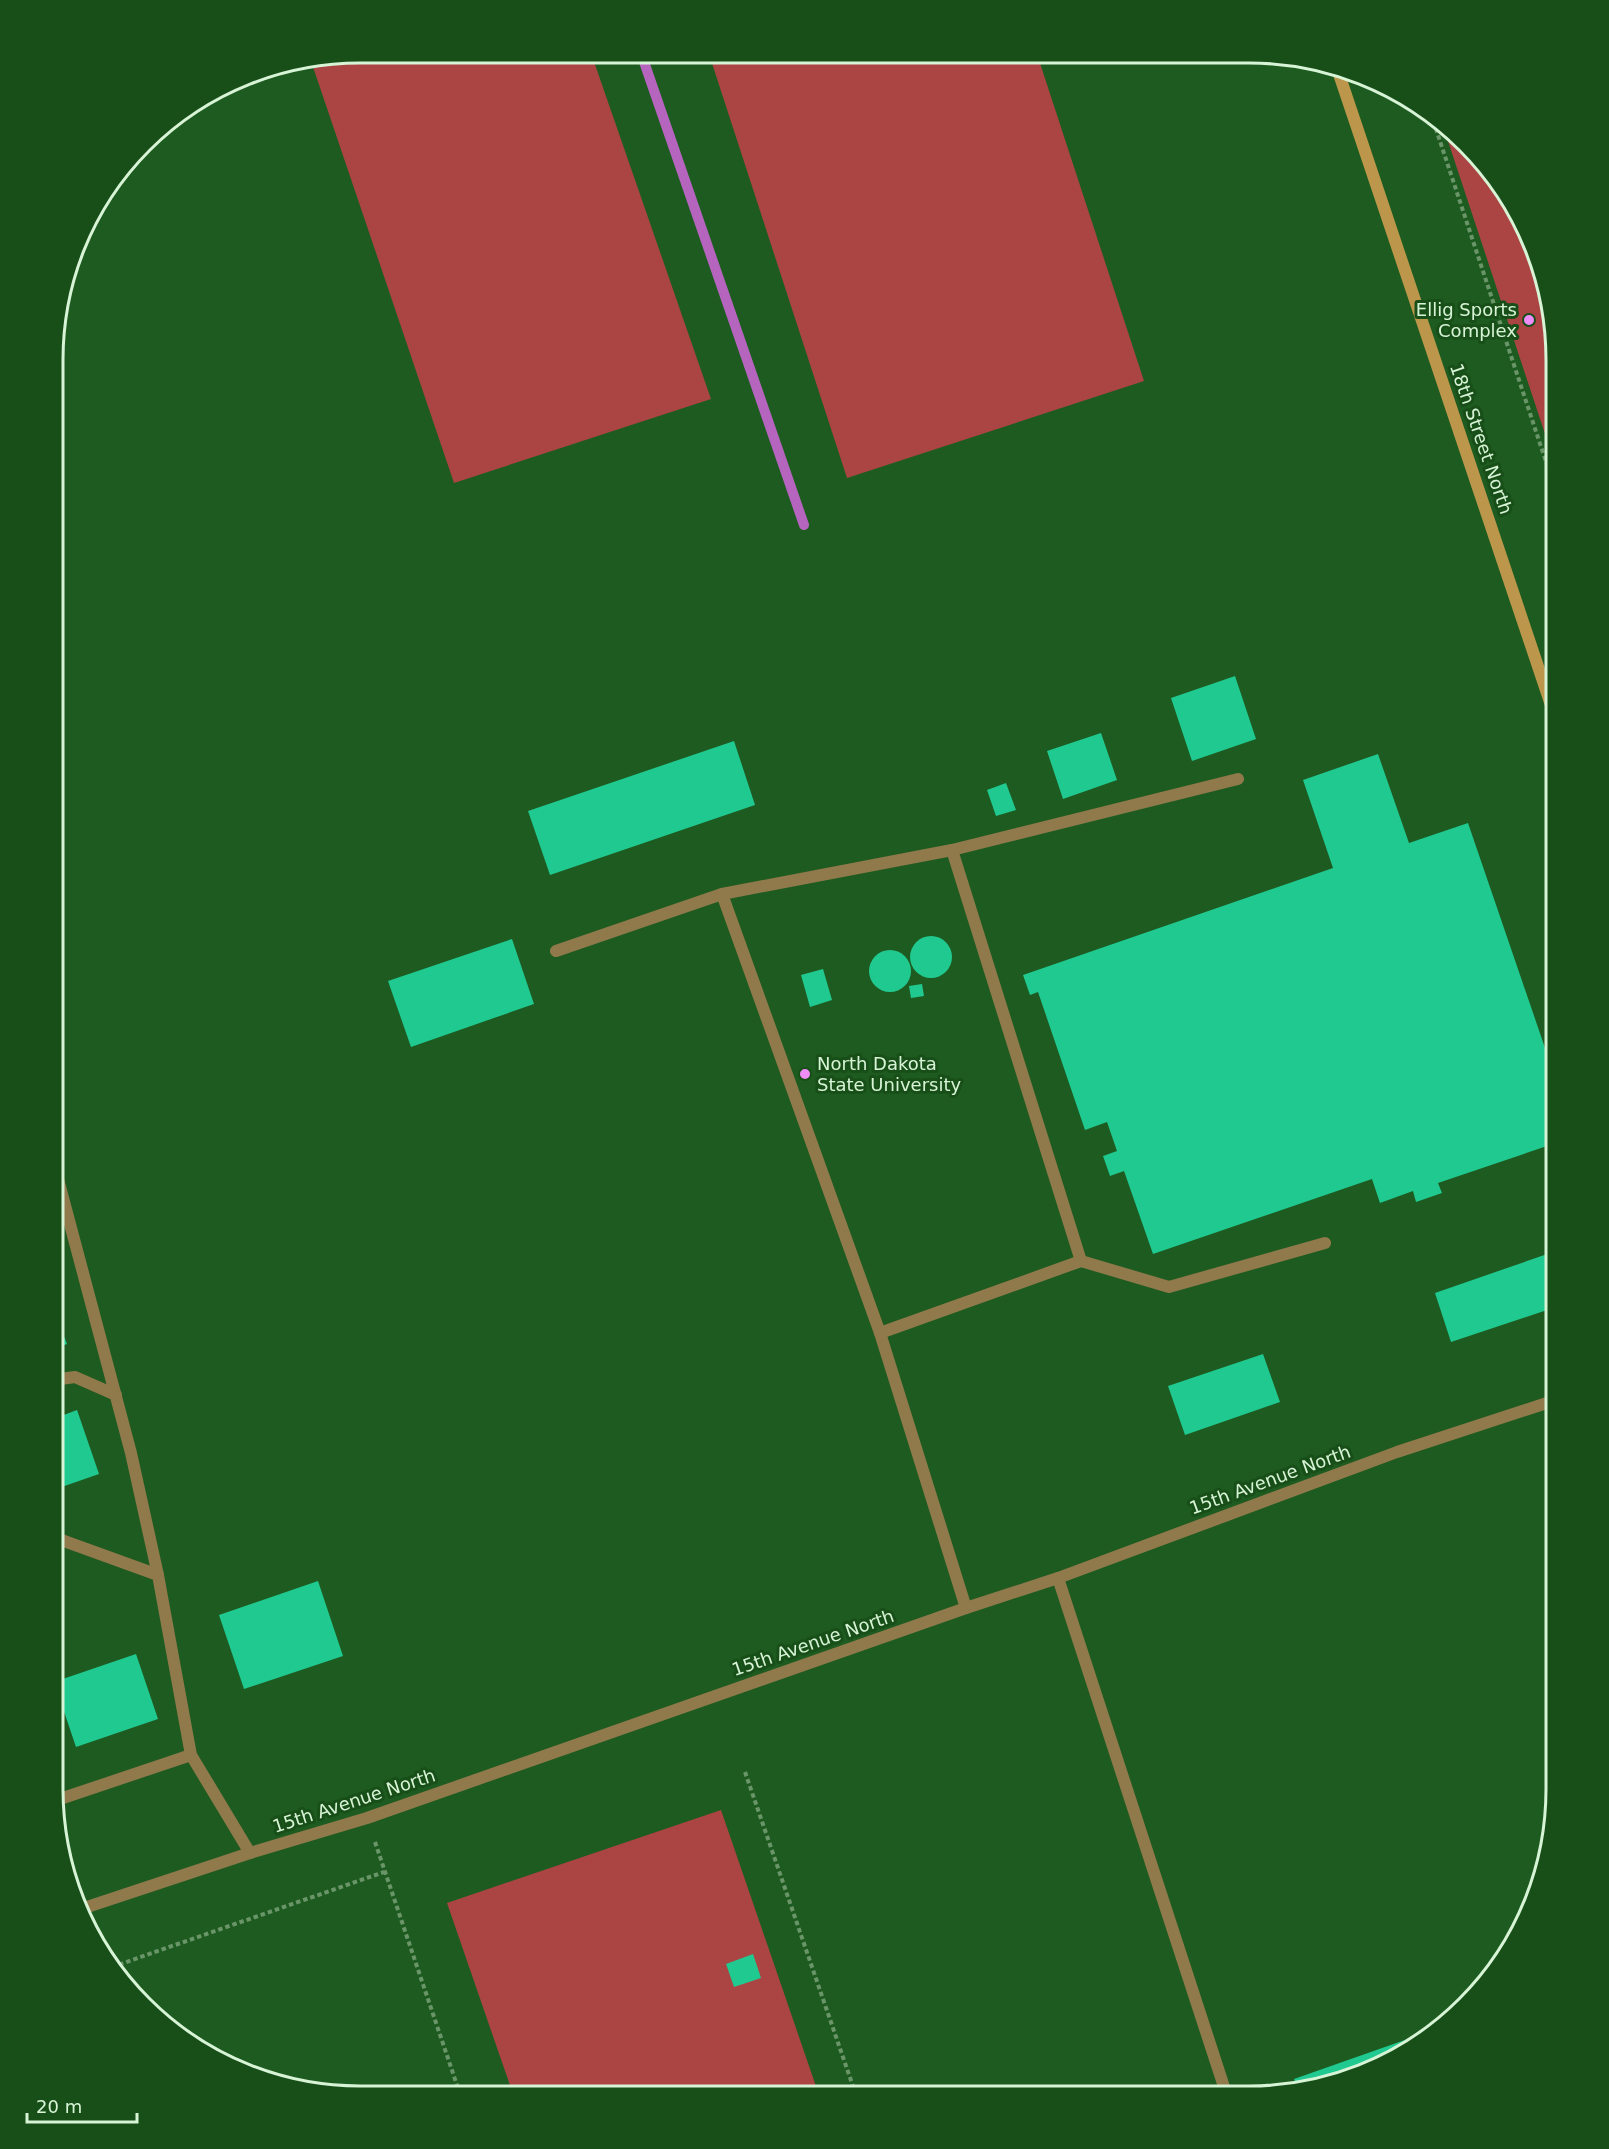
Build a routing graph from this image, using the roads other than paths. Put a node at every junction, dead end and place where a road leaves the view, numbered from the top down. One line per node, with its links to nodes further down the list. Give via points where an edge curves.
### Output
1 (1340, 77): 2 (street, 18th Street North)
2 (1546, 690)
3 (1239, 779): 4 (street)
4 (952, 850): 5 (street); 11 (street)
5 (722, 894): 6 (street); 12 (street)
6 (556, 951)
7 (63, 1199): 8 (street)
8 (68, 1218): 9 (street); 14 (street)
9 (63, 1219)
10 (1325, 1243): 11 (street, via 1168,1287)
11 (1081, 1261): 12 (street)
12 (879, 1333): 19 (street)
13 (63, 1379): 14 (street, via 75,1377)
14 (116, 1395): 17 (street)
15 (1546, 1403): 18 (street, 15th Avenue North, via 1397,1452)
16 (63, 1541): 17 (street)
17 (158, 1575): 20 (street)
18 (1058, 1578): 19 (street, 15th Avenue North); 24 (street)
19 (966, 1608): 22 (street, 15th Avenue North, via 367,1818)
20 (191, 1755): 21 (street); 22 (street)
21 (63, 1798)
22 (250, 1853): 23 (street, 15th Avenue North)
23 (88, 1907)
24 (1224, 2086)

